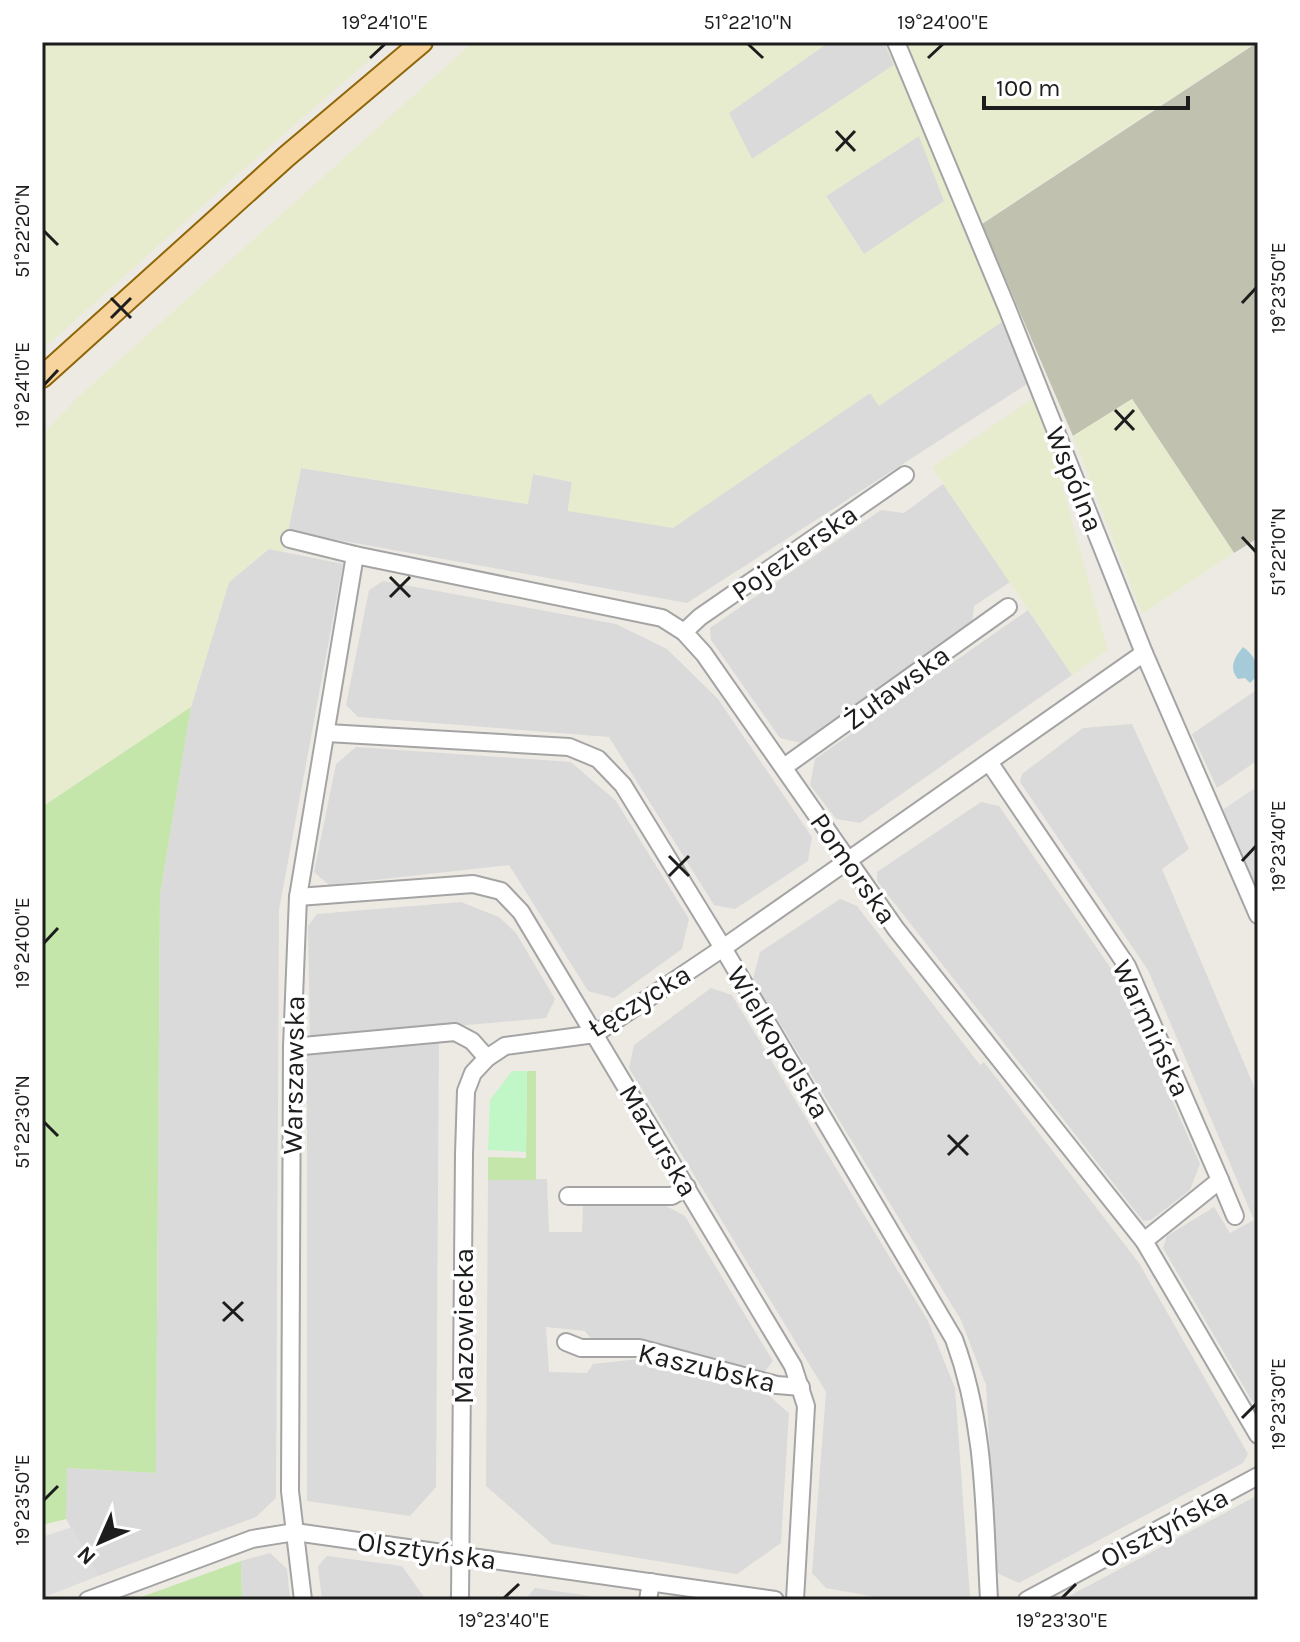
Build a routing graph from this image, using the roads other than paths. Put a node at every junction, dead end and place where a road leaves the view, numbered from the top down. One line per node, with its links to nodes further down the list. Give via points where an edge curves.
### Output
1 (422, 42): 3 (main road)
2 (896, 42): 9 (street, Wspólna)
3 (42, 377)
4 (905, 475): 8 (street, Pojezierska)
5 (290, 539): 6 (street, Pomorska)
6 (355, 555): 8 (street, Pomorska, via 662,618); 10 (street, Warszawska)
7 (1008, 607): 12 (street, Żuławska)
8 (684, 632): 12 (street, Pomorska)
9 (1144, 653): 11 (street, Łęczycka); 15 (street, Wspólna)
10 (327, 733): 14 (street, Warszawska); 16 (street, Wielkopolska, via 569,747 598,759 623,785)
11 (989, 762): 13 (street, Łęczycka); 20 (street, Warmińska, via 1127,966)
12 (784, 767): 13 (street, Pomorska)
13 (847, 859): 16 (street, Łęczycka); 24 (street, Pomorska, via 896,929)
14 (298, 897): 17 (street, Mazurska, via 473,884 501,891 521,912); 18 (street, Warszawska)
15 (1258, 915)
16 (723, 948): 17 (street, Łęczycka); 38 (street, Wielkopolska, via 954,1339 968,1376 980,1439)
17 (595, 1034): 19 (street, Łęczycka, via 505,1046); 21 (street, Mazurska)
18 (292, 1047): 19 (street, via 455,1032); 29 (street, Warszawska, via 290,1491)
19 (487, 1058): 30 (street, Mazowiecka, via 466,1091)
20 (1220, 1180): 23 (street, Warmińska); 24 (street)
21 (687, 1187): 22 (street, via 672,1196); 26 (street, Mazurska)
22 (568, 1196)
23 (1235, 1216)
24 (1144, 1241): 27 (street, Pomorska)
25 (566, 1342): 26 (street, Kaszubska, via 581,1348 639,1348)
26 (801, 1387): 37 (street, Mazurska, via 806,1406)
27 (1258, 1435)
28 (1258, 1476): 39 (street, Olsztyńska)
29 (295, 1532): 30 (street, Olsztyńska); 32 (street, Olsztyńska, via 252,1539); 33 (street, Warszawska)
30 (461, 1555): 31 (street, Olsztyńska); 34 (street, Mazowiecka)
31 (651, 1582): 35 (street); 36 (street, Olsztyńska)
32 (88, 1600)
33 (303, 1600)
34 (460, 1600)
35 (648, 1600)
36 (775, 1600)
37 (795, 1600)
38 (989, 1600)
39 (1027, 1600)

